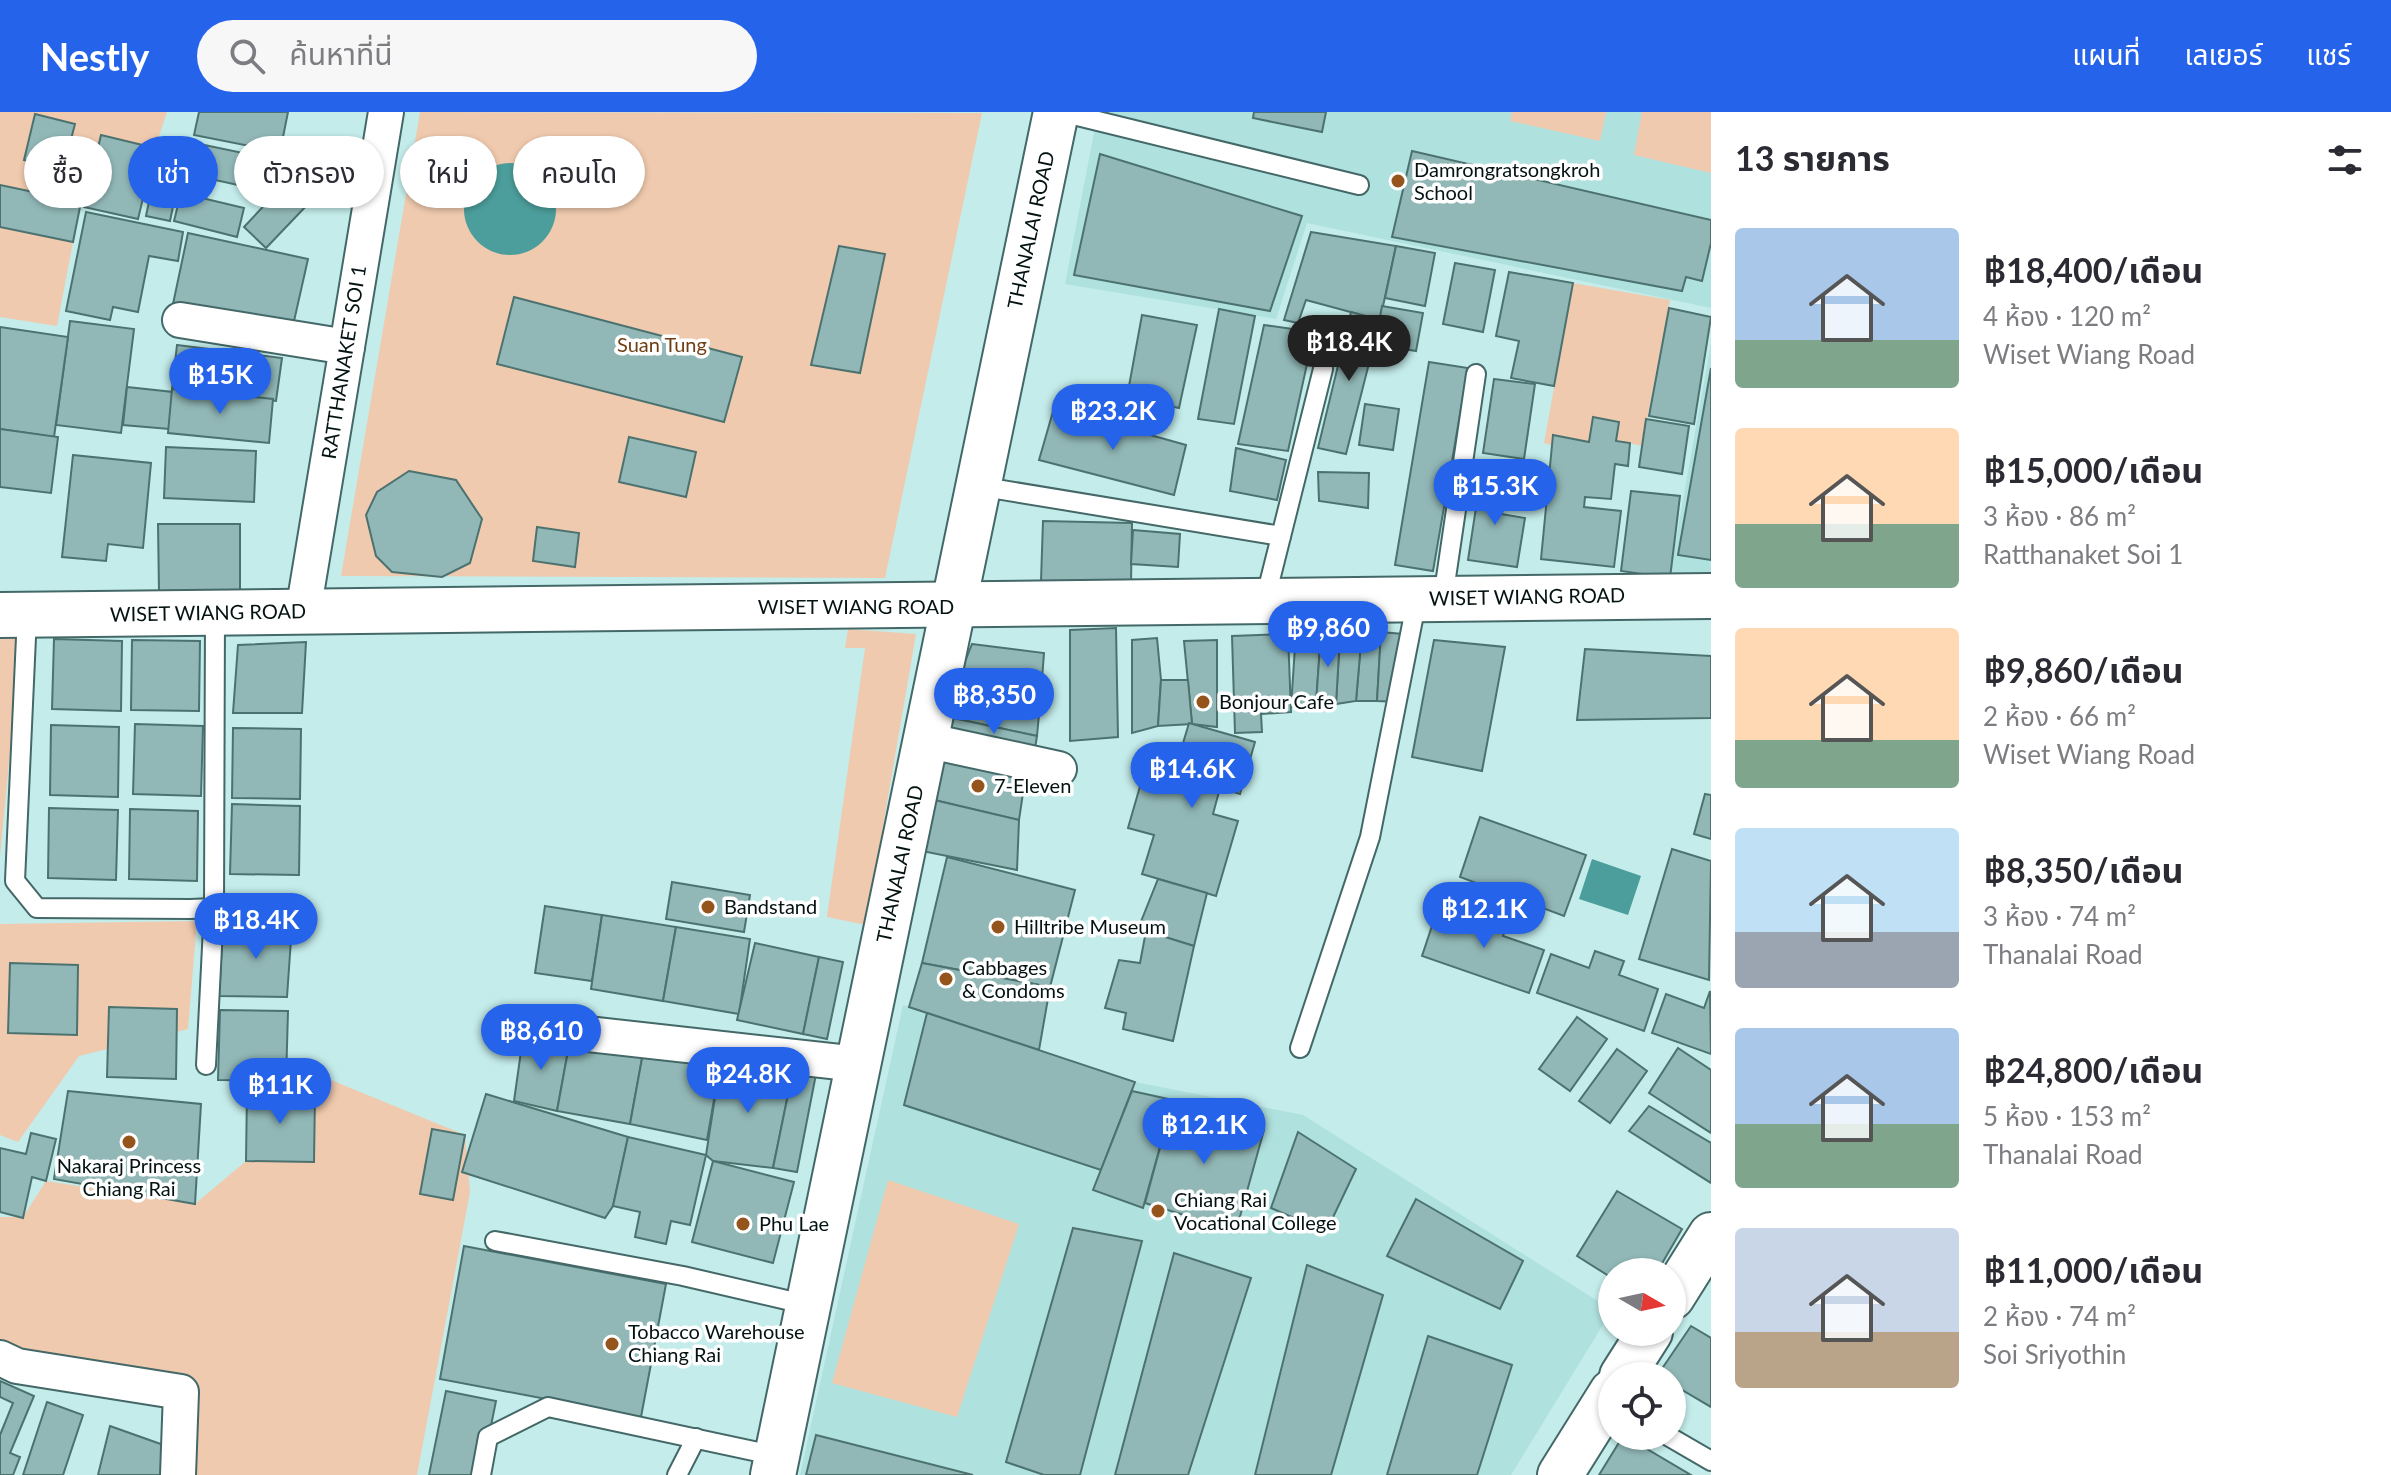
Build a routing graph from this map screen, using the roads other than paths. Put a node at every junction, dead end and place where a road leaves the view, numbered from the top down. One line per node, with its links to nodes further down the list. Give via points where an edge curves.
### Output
1 (386, 112): 5 (street, RATTHANAKET SOI 1)
2 (1058, 112): 3 (lane); 8 (street, THANALAI ROAD)
3 (1359, 185)
4 (180, 320): 5 (street)
5 (347, 347): 14 (street, RATTHANAKET SOI 1)
6 (1323, 369): 9 (lane)
7 (1476, 374): 11 (lane)
8 (978, 486): 9 (lane); 13 (street, THANALAI ROAD)
9 (1281, 536): 12 (lane)
10 (1711, 596): 11 (street, WISET WIANG ROAD)
11 (1430, 598): 12 (street, WISET WIANG ROAD); 21 (lane, via 1370,837)
12 (1265, 600): 13 (street, WISET WIANG ROAD)
13 (953, 606): 14 (street, WISET WIANG ROAD); 17 (street, THANALAI ROAD)
14 (303, 612): 15 (street, WISET WIANG ROAD)
15 (215, 613): 16 (street, WISET WIANG ROAD); 19 (lane)
16 (14, 614): 19 (lane, via 15,881 37,908)
17 (925, 740): 18 (street); 22 (street, THANALAI ROAD)
18 (1059, 769)
19 (214, 908): 23 (lane)
20 (507, 1025): 22 (street)
21 (1300, 1048)
22 (858, 1064): 27 (street, THANALAI ROAD)
23 (206, 1065)
24 (1711, 1235): 26 (street)
25 (495, 1241): 27 (lane)
26 (1686, 1275)
27 (808, 1305): 33 (street, THANALAI ROAD)
28 (0, 1358): 35 (street, via 17,1366 181,1392)
29 (1598, 1416): 38 (street)
30 (696, 1438): 33 (lane); 36 (lane, via 548,1407 488,1437); 37 (lane)
31 (1686, 1446): 32 (lane)
32 (1711, 1461)
33 (775, 1465)
34 (1711, 1469): 39 (lane)
35 (178, 1475)
36 (481, 1475)
37 (677, 1475)
38 (1560, 1475)
39 (1707, 1475)

